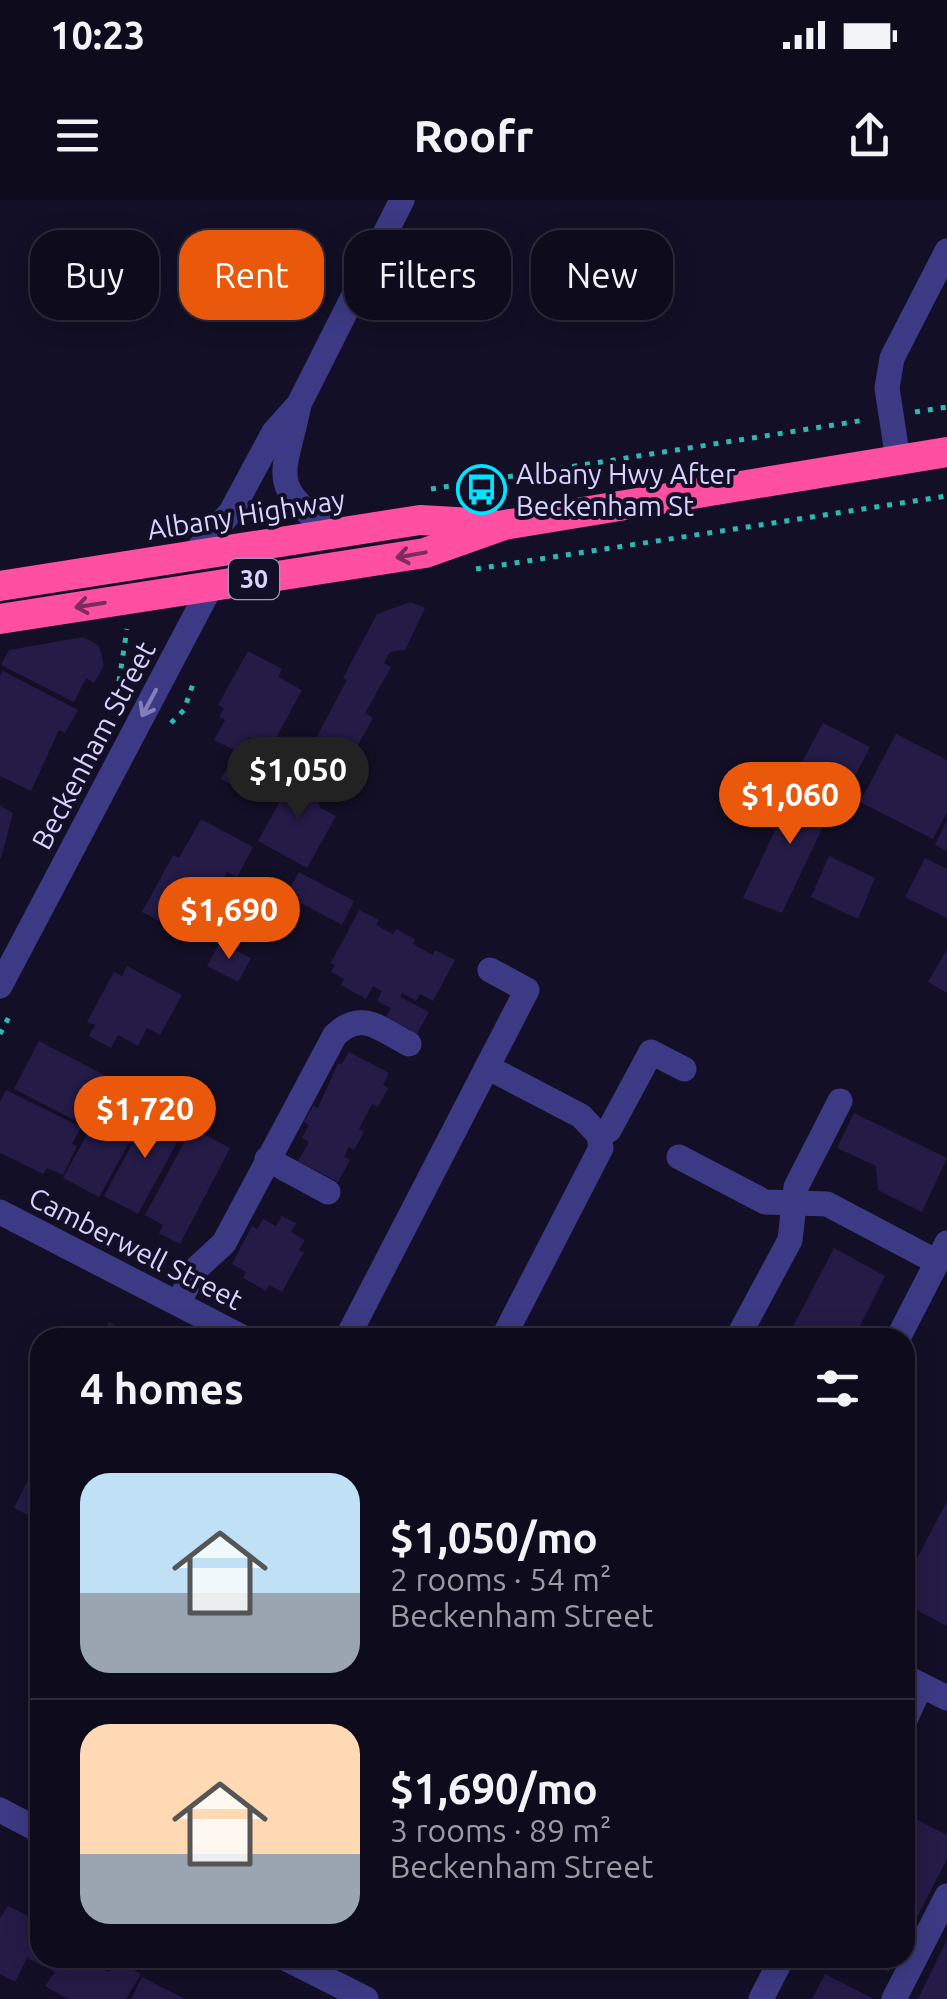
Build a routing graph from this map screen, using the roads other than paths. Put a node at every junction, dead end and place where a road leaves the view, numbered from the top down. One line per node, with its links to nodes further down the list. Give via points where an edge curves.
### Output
1 (402, 200): 3 (street)
2 (947, 250): 5 (street, via 892,358 887,388)
3 (299, 404): 7 (street, via 284,480 299,505); 8 (street, via 274,432 231,512)
4 (947, 452): 5 (highway, Albany Highway / 30)
5 (898, 460): 6 (highway, Albany Highway / 30)
6 (504, 524): 7 (highway, Albany Highway / 30, via 420,520); 10 (highway, Albany Highway / 30, one-way to 10, via 425,553)
7 (335, 534): 8 (highway, Albany Highway / 30)
8 (192, 556): 9 (highway, Albany Highway / 30)
9 (0, 586)
10 (211, 586): 11 (highway, Albany Highway / 30, one-way to 11); 13 (street, Beckenham Street, one-way to 13)
11 (0, 618)
12 (490, 970): 15 (street, via 526,990)
13 (9, 993)
14 (408, 1044): 20 (street, via 364,1021 347,1024)
15 (486, 1067): 18 (street, via 581,1116); 27 (street)
16 (684, 1069): 18 (street, via 651,1052 609,1130)
17 (840, 1102): 22 (street, via 796,1187)
18 (599, 1135): 28 (street, via 594,1163)
19 (679, 1158): 22 (street, via 765,1202)
20 (268, 1160): 21 (street); 25 (street, via 224,1243 196,1268)
21 (328, 1192)
22 (795, 1203): 24 (street, via 827,1204); 29 (street, via 790,1240)
23 (0, 1212): 25 (street, Camberwell Street)
24 (942, 1252): 30 (street)
25 (178, 1303): 26 (street, Camberwell Street)
26 (225, 1328)
27 (351, 1328)
28 (508, 1328)
29 (743, 1328)
30 (903, 1328)
31 (915, 1682): 32 (street)
32 (947, 1698)
33 (0, 1810): 34 (street)
34 (30, 1826)
35 (947, 1896): 36 (street)
36 (915, 1958)
37 (305, 1968): 40 (street)
38 (777, 1968): 41 (street)
39 (910, 1968): 42 (street)
40 (366, 1999)
41 (761, 1999)
42 (894, 1999)

